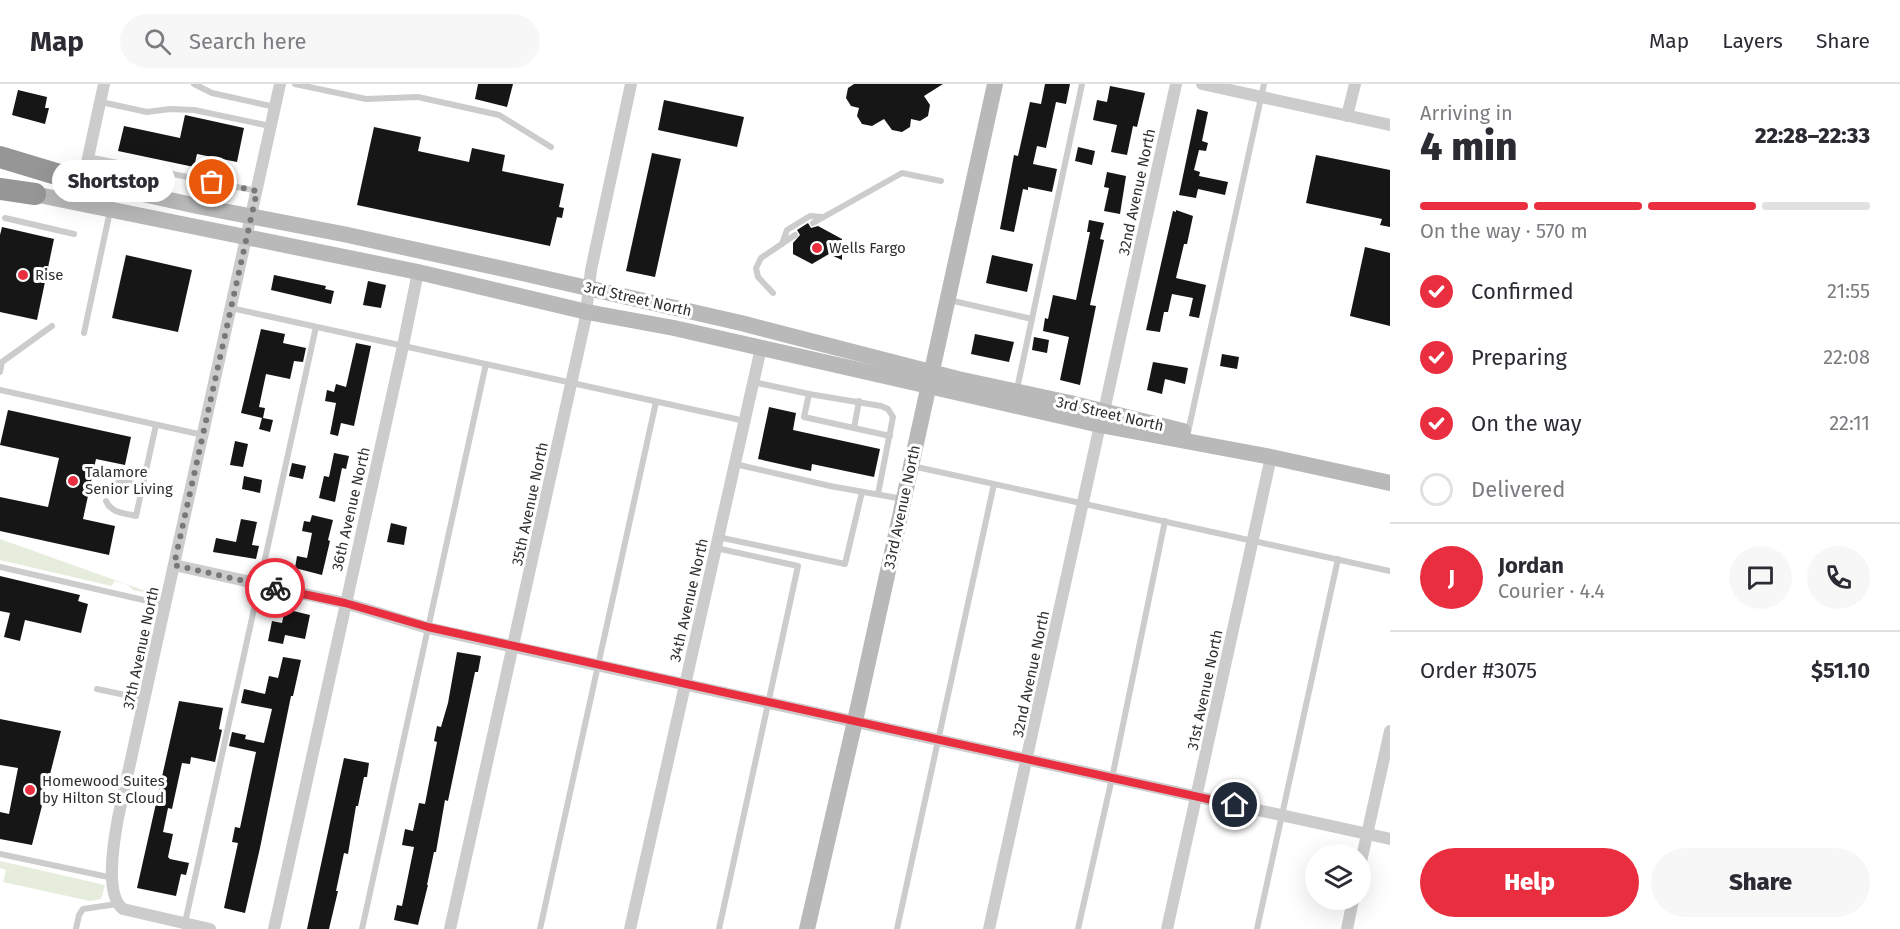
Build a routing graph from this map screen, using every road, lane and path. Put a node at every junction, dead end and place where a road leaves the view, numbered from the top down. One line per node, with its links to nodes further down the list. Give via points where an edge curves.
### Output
1 (104, 84): 13 (street)
2 (194, 84): 14 (lane, via 212,93)
3 (280, 84): 14 (street, 37th Avenue North)
4 (295, 84): 18 (lane, via 366,99 418,98 500,115)
5 (631, 84): 37 (street, 35th Avenue North)
6 (995, 84): 39 (main road, 33rd Avenue North)
7 (1082, 84): 42 (lane)
8 (1176, 84): 58 (street, 32nd Avenue North)
9 (1202, 84): 12 (street)
10 (1264, 84): 12 (lane)
11 (1354, 84): 15 (street)
12 (1261, 97): 15 (street); 62 (lane)
13 (100, 102): 17 (lane, via 147,112 182,108); 20 (street)
14 (275, 107): 17 (street, 37th Avenue North)
15 (1347, 116): 16 (street)
16 (1390, 125)
17 (270, 126): 25 (street, 37th Avenue North)
18 (551, 147)
19 (0, 157): 22 (highway)
20 (88, 157): 22 (street); 25 (lane)
21 (0, 162): 22 (main road, 3rd Street North)
22 (73, 179): 28 (main road, 3rd Street North)
23 (941, 181): 29 (lane, via 902,173)
24 (0, 188): 26 (highway)
25 (257, 191): 28 (street, 37th Avenue North)
26 (35, 194): 27 (main road, 3rd Street North)
27 (111, 210): 34 (main road, 3rd Street North); 45 (lane)
28 (251, 216): 34 (street, 37th Avenue North); 37 (main road, 3rd Street North)
29 (824, 217): 31 (lane); 35 (lane, via 810,216 787,230)
30 (5, 218): 32 (lane)
31 (813, 223)
32 (74, 234)
33 (795, 235): 35 (lane)
34 (247, 238): 36 (main road, 3rd Street North); 40 (street, 37th Avenue North)
35 (782, 244): 38 (lane, via 761,258 756,268 758,277)
36 (418, 272): 41 (main road, 3rd Street North); 46 (street, 36th Avenue North)
37 (588, 288): 41 (street, 35th Avenue North); 50 (main road, 3rd Street North, via 741,323)
38 (772, 293)
39 (948, 300): 42 (lane); 50 (main road, 33rd Avenue North)
40 (230, 308): 44 (lane); 63 (street, 37th Avenue North)
41 (587, 312): 47 (main road, 3rd Street North); 52 (street, 35th Avenue North)
42 (1032, 318): 54 (lane)
43 (52, 326): 49 (lane, via 2,362)
44 (316, 327): 46 (lane); 84 (lane)
45 (84, 333)
46 (403, 346): 48 (lane); 85 (street, 36th Avenue North)
47 (761, 348): 50 (main road, 3rd Street North); 51 (street, 34th Avenue North)
48 (486, 364): 52 (lane); 87 (lane)
49 (0, 372)
50 (930, 379): 54 (main road, 3rd Street North); 58 (main road, 3rd Street North); 67 (main road, 33rd Avenue North)
51 (753, 382): 55 (lane); 59 (street, 34th Avenue North)
52 (572, 383): 57 (lane); 88 (street, 35th Avenue North)
53 (0, 390): 60 (lane)
54 (1016, 392): 58 (main road, 3rd Street North)
55 (808, 394): 56 (lane); 61 (lane, via 804,417)
56 (859, 401): 61 (lane); 64 (lane, via 888,409 893,417)
57 (656, 402): 59 (lane); 89 (lane)
58 (1102, 418): 62 (main road, 3rd Street North); 65 (main road, 3rd Street North); 76 (street, 32nd Avenue North)
59 (745, 421): 66 (street, 34th Avenue North)
60 (156, 425): 63 (lane); 70 (lane)
61 (854, 428): 64 (lane)
62 (1188, 432): 65 (main road, 3rd Street North)
63 (203, 435): 81 (street, 37th Avenue North)
64 (890, 436): 73 (lane)
65 (1271, 457): 68 (main road, 3rd Street North); 78 (street, 31st Avenue North)
66 (735, 464): 72 (lane); 79 (street, 34th Avenue North)
67 (911, 466): 69 (lane); 74 (main road, 33rd Avenue North)
68 (1390, 483)
69 (994, 484): 76 (lane); 96 (lane)
70 (142, 486): 71 (lane, via 123,481); 75 (lane, via 136,516 115,512)
71 (109, 489)
72 (862, 492): 73 (lane); 79 (lane, via 845,564)
73 (878, 494): 74 (lane)
74 (904, 499): 94 (main road, 33rd Avenue North)
75 (106, 501)
76 (1084, 504): 77 (lane); 97 (street, 32nd Avenue North)
77 (1165, 522): 78 (lane); 98 (lane)
78 (1253, 541): 80 (lane); 99 (street, 31st Avenue North)
79 (717, 543): 90 (street, 34th Avenue North); 93 (lane, via 798,566)
80 (1338, 560): 83 (lane); 100 (lane)
81 (174, 565): 84 (street); 86 (street, 37th Avenue North)
82 (0, 567): 86 (lane)
83 (1390, 571)
84 (259, 585): 85 (street); 108 (lane)
85 (345, 603): 87 (street); 111 (street, 36th Avenue North)
86 (165, 606): 92 (street, 37th Avenue North)
87 (428, 627): 88 (street); 112 (lane)
88 (514, 646): 89 (street); 113 (street, 35th Avenue North)
89 (598, 665): 90 (street); 114 (lane)
90 (685, 684): 93 (street); 115 (street, 34th Avenue North)
91 (98, 689): 92 (lane)
92 (145, 700): 105 (street, 37th Avenue North, via 116,831)
93 (768, 702): 94 (street); 116 (lane)
94 (855, 721): 96 (street); 117 (main road, 33rd Avenue North)
95 (1390, 731): 101 (street)
96 (938, 740): 97 (street); 118 (lane)
97 (1028, 759): 98 (street); 119 (street, 32nd Avenue North)
98 (1112, 778): 99 (street); 120 (lane)
99 (1197, 796): 100 (street); 121 (street, 31st Avenue North)
100 (1282, 815): 101 (street); 122 (lane)
101 (1367, 834): 102 (street); 103 (street)
102 (1390, 839)
103 (1365, 844)
104 (0, 854): 105 (lane)
105 (113, 878): 106 (street, 37th Avenue North)
106 (117, 904): 108 (street, via 123,909); 109 (lane, via 81,911)
107 (1351, 910): 123 (street)
108 (185, 923): 110 (street)
109 (76, 929)
110 (210, 929)
111 (274, 929)
112 (362, 929)
113 (450, 929)
114 (540, 929)
115 (630, 929)
116 (719, 929)
117 (807, 929)
118 (897, 929)
119 (989, 929)
120 (1078, 929)
121 (1167, 929)
122 (1257, 929)
123 (1347, 929)

